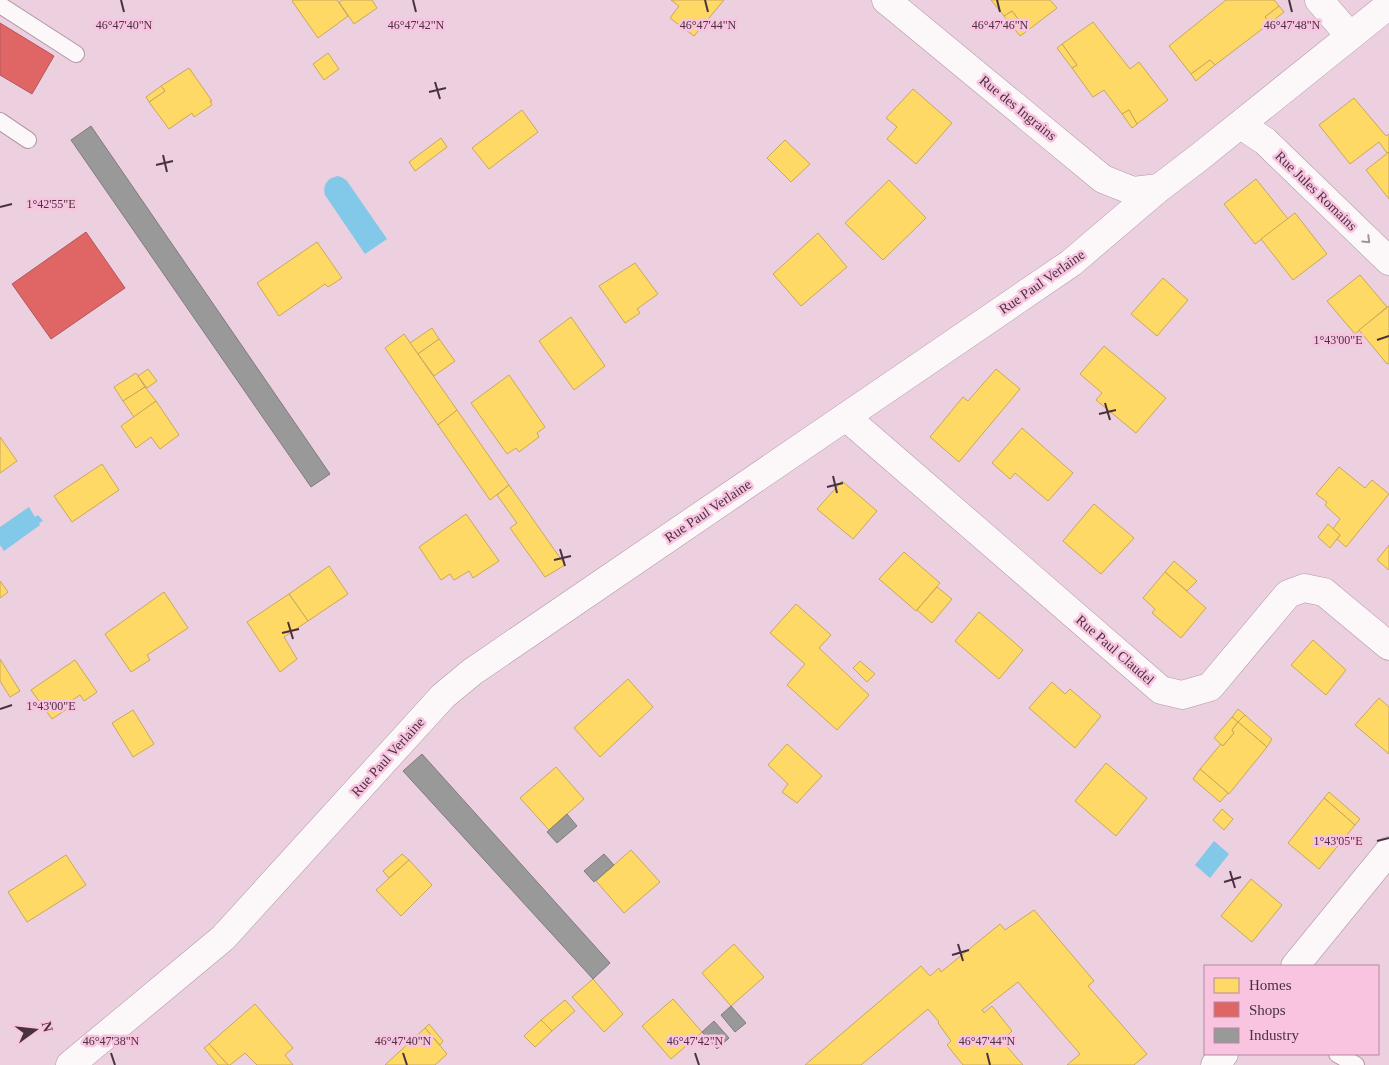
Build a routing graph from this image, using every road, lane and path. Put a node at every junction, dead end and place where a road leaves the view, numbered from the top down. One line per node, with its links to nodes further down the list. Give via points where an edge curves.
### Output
1 (886, 0): 10 (street, Rue des Ingrains, via 1103,179 1133,191)
2 (1319, 0): 5 (street)
3 (0, 5): 6 (lane)
4 (1389, 5): 5 (street, Rue Paul Verlaine)
5 (1350, 36): 8 (street, Rue Paul Verlaine)
6 (76, 54)
7 (0, 121): 9 (lane)
8 (1241, 125): 10 (street, Rue Paul Verlaine); 11 (street, Rue Jules Romains, one-way to 11, via 1264,141)
9 (28, 140)
10 (1159, 188): 12 (street, Rue Paul Verlaine, via 1071,263)
11 (1389, 261)
12 (846, 417): 13 (street, Rue Paul Claudel, via 1162,690 1182,695 1210,687 1288,594 1304,588 1324,592); 18 (street, Rue Paul Verlaine, via 472,672 443,696 224,938)
13 (1389, 646)
14 (1389, 851): 15 (street)
15 (1296, 965)
16 (1223, 1055): 19 (street)
17 (1339, 1055): 20 (lane)
18 (70, 1065)
19 (1215, 1065)
20 (1356, 1065)

